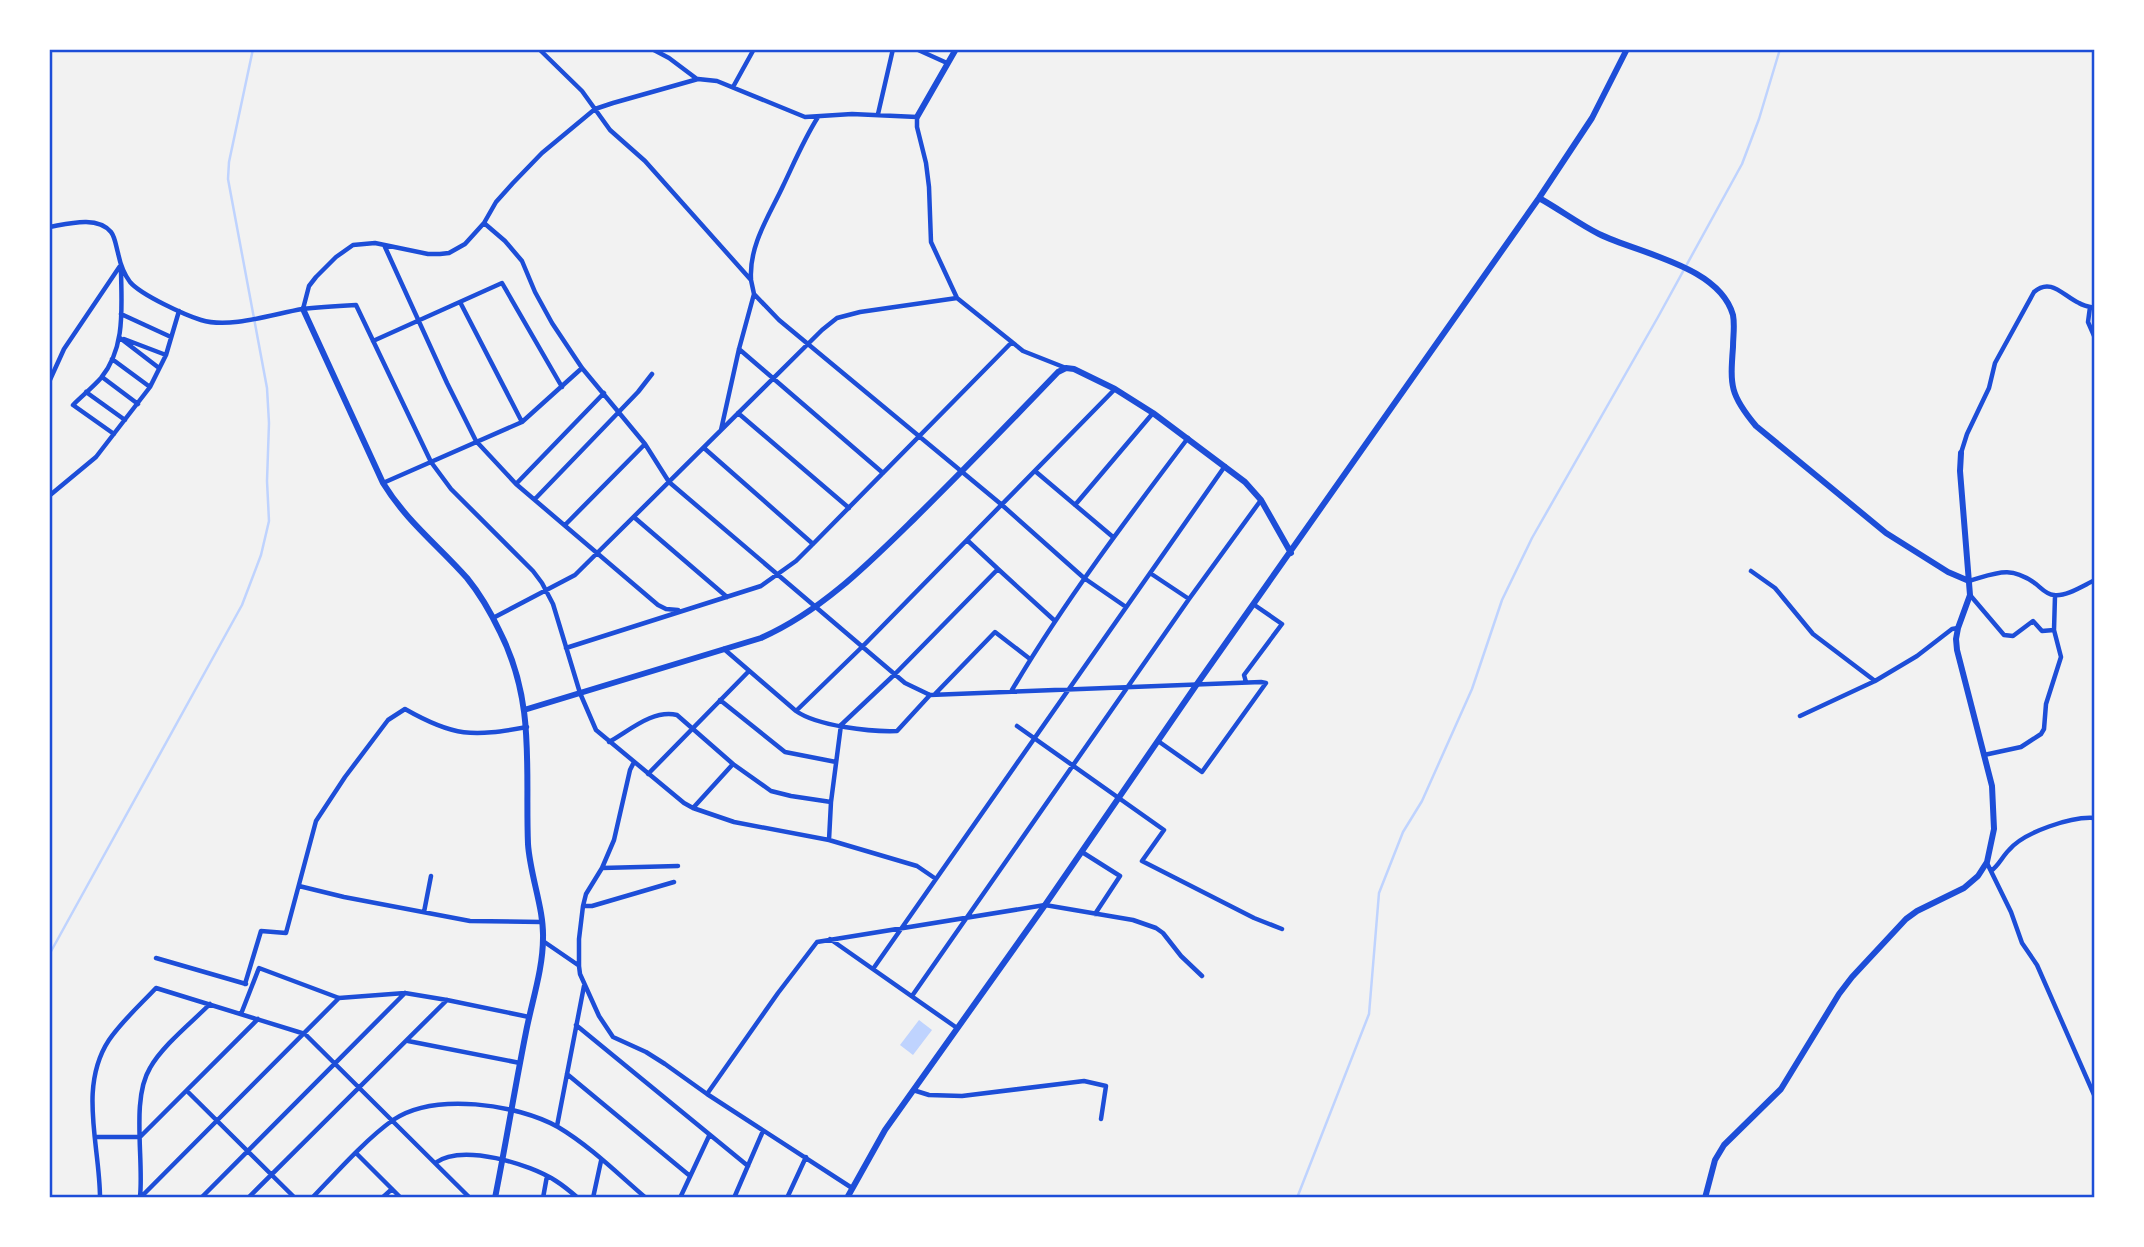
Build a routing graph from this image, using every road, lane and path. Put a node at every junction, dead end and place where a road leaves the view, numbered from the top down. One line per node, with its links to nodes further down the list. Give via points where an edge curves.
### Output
1 (539, 49): 11 (street)
2 (652, 49): 9 (street)
3 (754, 49): 10 (street)
4 (893, 49): 12 (street)
5 (916, 49): 8 (street)
6 (956, 49): 8 (street)
7 (1628, 49): 15 (street, via 1592,118)
8 (947, 63): 14 (street)
9 (698, 79): 10 (street); 11 (street)
10 (733, 87): 13 (street, via 805,117)
11 (595, 109): 16 (street, via 542,153 496,202); 20 (street)
12 (878, 114): 13 (street); 14 (street)
13 (818, 117): 20 (street, via 766,218 750,262)
14 (918, 117): 22 (street, via 929,187 931,242)
15 (1539, 198): 83 (street); 91 (street, via 1597,233 1700,275 1717,289 1735,324 1731,379 1735,394 1756,426 1886,533)
16 (484, 223): 18 (street, via 465,244 449,253); 39 (street, via 522,261 552,323)
17 (49, 227): 19 (street, via 99,224 110,232)
18 (384, 246): 25 (street, via 353,245 336,257 309,286); 28 (street)
19 (121, 265): 26 (street, via 137,289); 27 (street); 44 (street, via 64,349)
20 (751, 279): 21 (street)
21 (754, 294): 34 (street); 35 (street)
22 (957, 298): 33 (street); 34 (street, via 837,318)
23 (460, 302): 28 (street); 46 (street, via 502,283); 55 (street)
24 (2092, 307): 31 (street, via 2088,322); 63 (street, via 2056,288 2044,286 2034,292 1995,363)
25 (303, 309): 26 (street, via 250,320 210,322); 32 (street, via 356,304); 70 (street)
26 (179, 311): 29 (street)
27 (121, 314): 29 (street); 30 (street)
28 (419, 322): 32 (street); 60 (street)
29 (171, 337): 36 (street)
30 (120, 338): 36 (street); 37 (street); 38 (street)
31 (2095, 338)
32 (373, 341): 64 (street)
33 (1012, 342): 40 (street); 58 (street)
34 (808, 345): 43 (street); 58 (street)
35 (739, 349): 43 (street); 56 (street)
36 (166, 355): 38 (street)
37 (112, 359): 42 (street); 45 (street)
38 (159, 368): 45 (street)
39 (582, 368): 46 (street); 49 (street)
40 (1066, 368): 47 (street); 68 (street)
41 (652, 374): 51 (street)
42 (102, 377): 48 (street); 50 (street)
43 (773, 379): 52 (street); 67 (street)
44 (49, 382)
45 (150, 387): 50 (street)
46 (562, 387): 55 (street)
47 (1115, 389): 53 (street); 66 (street)
48 (86, 392): 54 (street); 57 (street, via 73,405)
49 (604, 393): 51 (street); 71 (street)
50 (138, 404): 54 (street)
51 (619, 410): 61 (street); 73 (street)
52 (738, 413): 56 (street); 77 (street)
53 (1153, 413): 59 (street); 76 (street)
54 (125, 420): 57 (street)
55 (522, 422): 60 (street)
56 (721, 431): 62 (street)
57 (114, 434): 72 (street, via 96,457)
58 (919, 437): 67 (street); 68 (street)
59 (1188, 438): 65 (street); 80 (street)
60 (476, 441): 64 (street); 71 (street)
61 (645, 444): 69 (street); 79 (street)
62 (704, 448): 69 (street); 82 (street)
63 (1961, 453): 91 (street)
64 (431, 462): 70 (street); 92 (street)
65 (1226, 466): 74 (street); 87 (street)
66 (1035, 471): 75 (street); 76 (street)
67 (883, 473): 77 (street)
68 (961, 473): 75 (street); 99 (street, via 859,573)
69 (669, 482): 78 (street); 88 (street)
70 (383, 483): 101 (street, via 411,522 469,581)
71 (516, 484): 73 (street)
72 (49, 496)
73 (535, 499): 79 (street)
74 (1261, 500): 83 (street); 96 (street)
75 (1002, 505): 81 (street); 89 (street)
76 (1075, 505): 80 (street)
77 (849, 508): 82 (street)
78 (635, 518): 84 (street); 95 (street)
79 (565, 526): 84 (street)
80 (1113, 537): 89 (street)
81 (967, 540): 85 (street); 105 (street)
82 (813, 544): 88 (street)
83 (1291, 553): 97 (street)
84 (597, 554): 92 (street, via 575,575); 100 (street, via 658,605)
85 (998, 569): 102 (street); 110 (street)
86 (1751, 571): 111 (street, via 1775,588 1813,634)
87 (1150, 573): 96 (street); 98 (street)
88 (777, 575): 95 (street, via 761,586); 99 (street)
89 (1084, 578): 98 (street); 102 (street)
90 (2095, 580): 94 (street)
91 (1969, 581): 93 (street); 94 (street, via 2021,573)
92 (547, 591): 101 (street); 106 (street)
93 (1970, 595): 103 (street); 104 (street, via 2004,635 2013,636 2033,621 2042,631)
94 (2055, 596): 104 (street)
95 (727, 597): 100 (street)
96 (1189, 599): 114 (street)
97 (1253, 604): 112 (street, via 1282,624 1244,675); 113 (street)
98 (1126, 607): 115 (street)
99 (814, 608): 105 (street); 107 (street, via 781,629)
100 (682, 611): 106 (street)
101 (493, 618): 120 (street, via 511,654)
102 (1055, 621): 108 (street)
103 (1958, 628): 111 (street); 130 (street, via 1957,650)
104 (2054, 630): 130 (street, via 2061,657 2046,704 2044,729 2021,747)
105 (863, 646): 110 (street); 121 (street)
106 (566, 648): 117 (street)
107 (724, 649): 109 (street); 117 (street)
108 (1030, 659): 116 (street); 118 (street, via 995,632)
109 (749, 671): 119 (street); 121 (street)
110 (894, 675): 118 (street); 123 (street)
111 (1875, 681): 122 (street)
112 (1246, 682): 113 (street); 128 (street, via 1266,684 1202,772)
113 (1197, 684): 114 (street); 128 (street)
114 (1128, 688): 115 (street); 134 (street)
115 (1069, 690): 116 (street); 127 (street)
116 (1011, 691): 118 (street)
117 (580, 693): 120 (street); 129 (street, via 596,730)
118 (932, 695): 123 (street, via 897,731)
119 (720, 700): 126 (street); 132 (street, via 785,752)
120 (524, 710): 125 (street)
121 (796, 711): 123 (street)
122 (1800, 716)
123 (841, 725): 132 (street)
124 (1017, 726): 127 (street)
125 (527, 727): 149 (street, via 485,734 449,730 405,709 388,720 316,821); 155 (street, via 528,844)
126 (692, 729): 129 (street, via 677,715 667,713); 133 (street); 135 (street)
127 (1035, 738): 134 (street); 147 (street)
128 (1158, 741): 136 (street)
129 (609, 742): 131 (street)
130 (1984, 755): 142 (street, via 1994,810)
131 (634, 762): 135 (street); 144 (street)
132 (837, 762): 137 (street)
133 (733, 764): 137 (street, via 771,790); 138 (street)
134 (1072, 765): 136 (street); 154 (street)
135 (648, 774): 138 (street)
136 (1119, 797): 141 (street); 157 (street, via 1164,830 1142,861)
137 (831, 802): 140 (street)
138 (692, 808): 140 (street, via 734,822)
139 (2095, 818): 145 (street, via 2045,827 2018,841)
140 (829, 840): 147 (street, via 917,866)
141 (1082, 852): 151 (street); 153 (street, via 1120,876)
142 (1987, 862): 145 (street); 225 (street, via 1964,888 1906,919 1852,977 1781,1089 1724,1145)
143 (678, 866): 144 (street)
144 (602, 868): 150 (street)
145 (1991, 871): 185 (street)
146 (430, 876): 152 (street)
147 (936, 879): 156 (street)
148 (674, 882): 150 (street)
149 (299, 886): 152 (street); 165 (street, via 286,933 261,931)
150 (583, 905): 161 (street)
151 (1045, 905): 153 (street); 154 (street); 175 (street)
152 (424, 912): 155 (street, via 470,921)
153 (1095, 914): 163 (street, via 1156,928)
154 (968, 917): 156 (street); 167 (street)
155 (541, 922): 159 (street)
156 (903, 927): 158 (street); 162 (street)
157 (1282, 929)
158 (830, 939): 162 (street); 184 (street, via 817,942)
159 (543, 940): 161 (street); 172 (street)
160 (156, 958): 165 (street)
161 (579, 966): 164 (street)
162 (873, 969): 167 (street)
163 (1202, 976)
164 (584, 984): 174 (street); 184 (street, via 613,1037 656,1058)
165 (248, 985): 168 (street, via 258,968); 171 (street)
166 (405, 993): 168 (street); 169 (street); 178 (street)
167 (912, 996): 175 (street)
168 (339, 998): 176 (street)
169 (447, 1000): 172 (street); 177 (street)
170 (210, 1004): 171 (street); 193 (street, via 156,988 117,1028 101,1055 93,1083); 194 (street, via 149,1068 142,1089)
171 (241, 1014): 173 (street)
172 (529, 1017): 179 (street)
173 (258, 1019): 176 (street); 183 (street)
174 (576, 1025): 180 (street); 192 (street)
175 (957, 1028): 182 (street)
176 (305, 1034): 178 (street); 188 (street)
177 (407, 1041): 179 (street); 181 (street)
178 (335, 1063): 181 (street); 195 (street)
179 (520, 1063): 186 (street)
180 (567, 1074): 190 (street); 204 (street)
181 (359, 1086): 189 (street); 202 (street)
182 (914, 1090): 187 (street, via 962,1096 1084,1081 1106,1086); 205 (street)
183 (187, 1091): 188 (street); 194 (street)
184 (707, 1094): 191 (street)
185 (2095, 1097)
186 (512, 1111): 189 (street, via 445,1104); 190 (street); 198 (street)
187 (1101, 1119)
188 (217, 1121): 195 (street); 208 (street)
189 (391, 1121): 196 (street); 200 (street)
190 (557, 1126): 199 (street)
191 (763, 1131): 197 (street); 201 (street)
192 (709, 1136): 201 (street); 204 (street)
193 (95, 1137): 194 (street); 207 (street)
194 (140, 1137): 208 (street)
195 (248, 1151): 202 (street); 209 (street)
196 (356, 1153): 206 (street); 212 (street)
197 (806, 1157): 205 (street); 223 (street)
198 (503, 1161): 200 (street, via 463,1154); 203 (street); 216 (street)
199 (601, 1161): 219 (street); 220 (street)
200 (435, 1163): 215 (street)
201 (748, 1166): 222 (street)
202 (272, 1175): 210 (street); 211 (street)
203 (547, 1176): 217 (street); 218 (street)
204 (690, 1176): 221 (street)
205 (852, 1188): 224 (street)
206 (391, 1189): 213 (street); 214 (street)
207 (100, 1198)
208 (140, 1198)
209 (201, 1198)
210 (248, 1198)
211 (295, 1198)
212 (312, 1198)
213 (382, 1198)
214 (401, 1198)
215 (470, 1198)
216 (495, 1198)
217 (543, 1198)
218 (578, 1198)
219 (593, 1198)
220 (646, 1198)
221 (680, 1198)
222 (733, 1198)
223 (787, 1198)
224 (847, 1198)
225 (1705, 1198)

